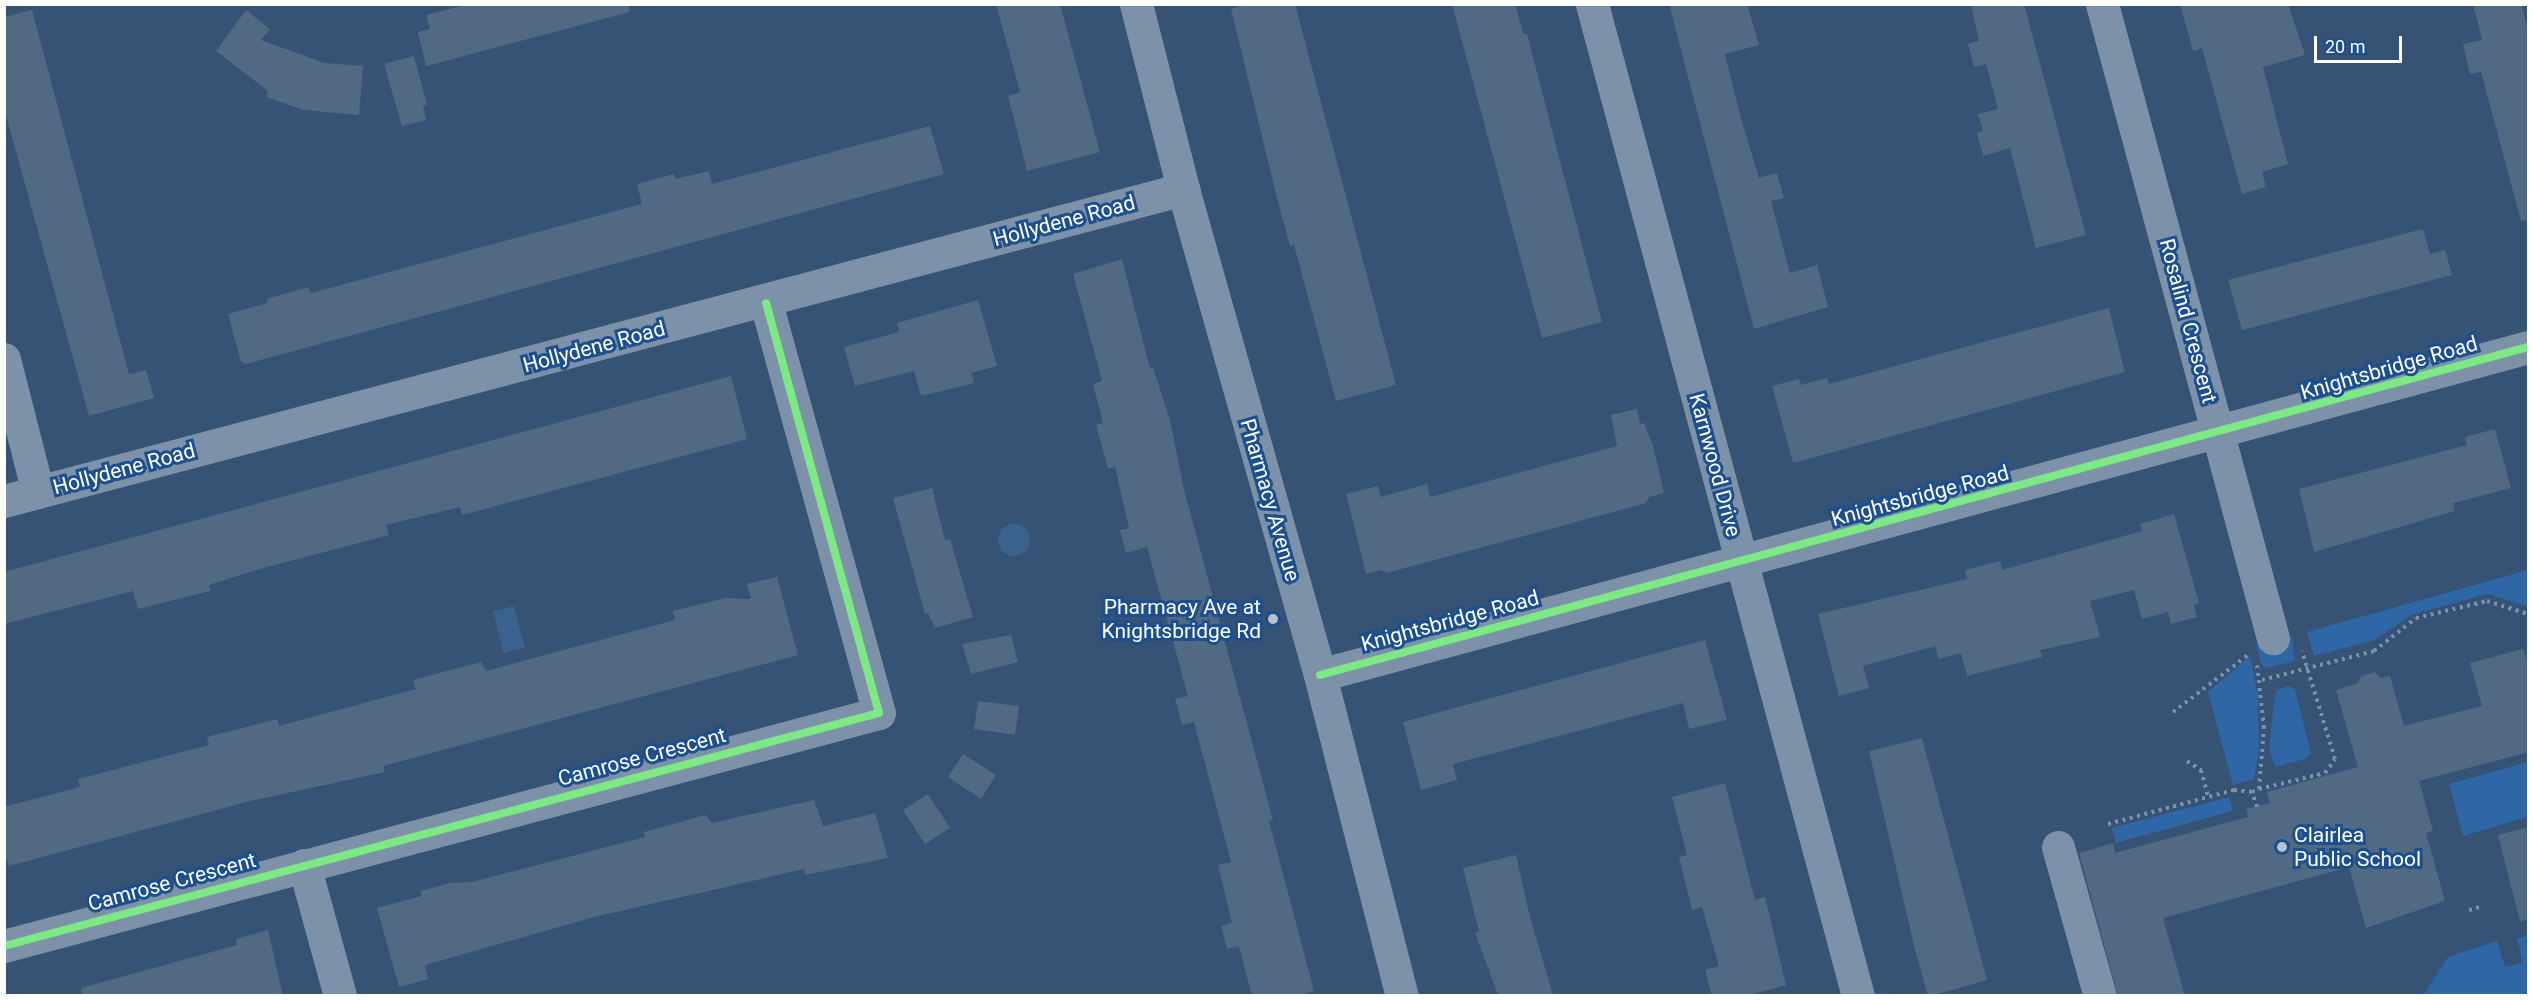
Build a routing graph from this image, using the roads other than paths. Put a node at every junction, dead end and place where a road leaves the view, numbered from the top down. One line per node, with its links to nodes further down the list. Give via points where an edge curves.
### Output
1 (1136, 4): 4 (street, Pharmacy Avenue)
2 (1592, 4): 11 (street, Karnwood Drive)
3 (2102, 4): 8 (street, Rosalind Crescent)
4 (1183, 189): 5 (street, Hollydene Road); 13 (street, Pharmacy Avenue)
5 (766, 303): 9 (street, Hollydene Road); 15 (street, Camrose Crescent, via 879,713)
6 (2529, 347): 8 (street, Knightsbridge Road)
7 (4, 359): 9 (street)
8 (2218, 433): 11 (street, Knightsbridge Road); 12 (street, Rosalind Crescent)
9 (38, 492): 10 (street, Hollydene Road)
10 (4, 501)
11 (1743, 562): 13 (street, Knightsbridge Road); 19 (street, Karnwood Drive)
12 (2286, 639)
13 (1320, 675): 18 (street, Pharmacy Avenue)
14 (2058, 847): 20 (street)
15 (304, 865): 16 (street, Camrose Crescent); 17 (street)
16 (4, 946)
17 (340, 996)
18 (1402, 996)
19 (1858, 996)
20 (2100, 996)

